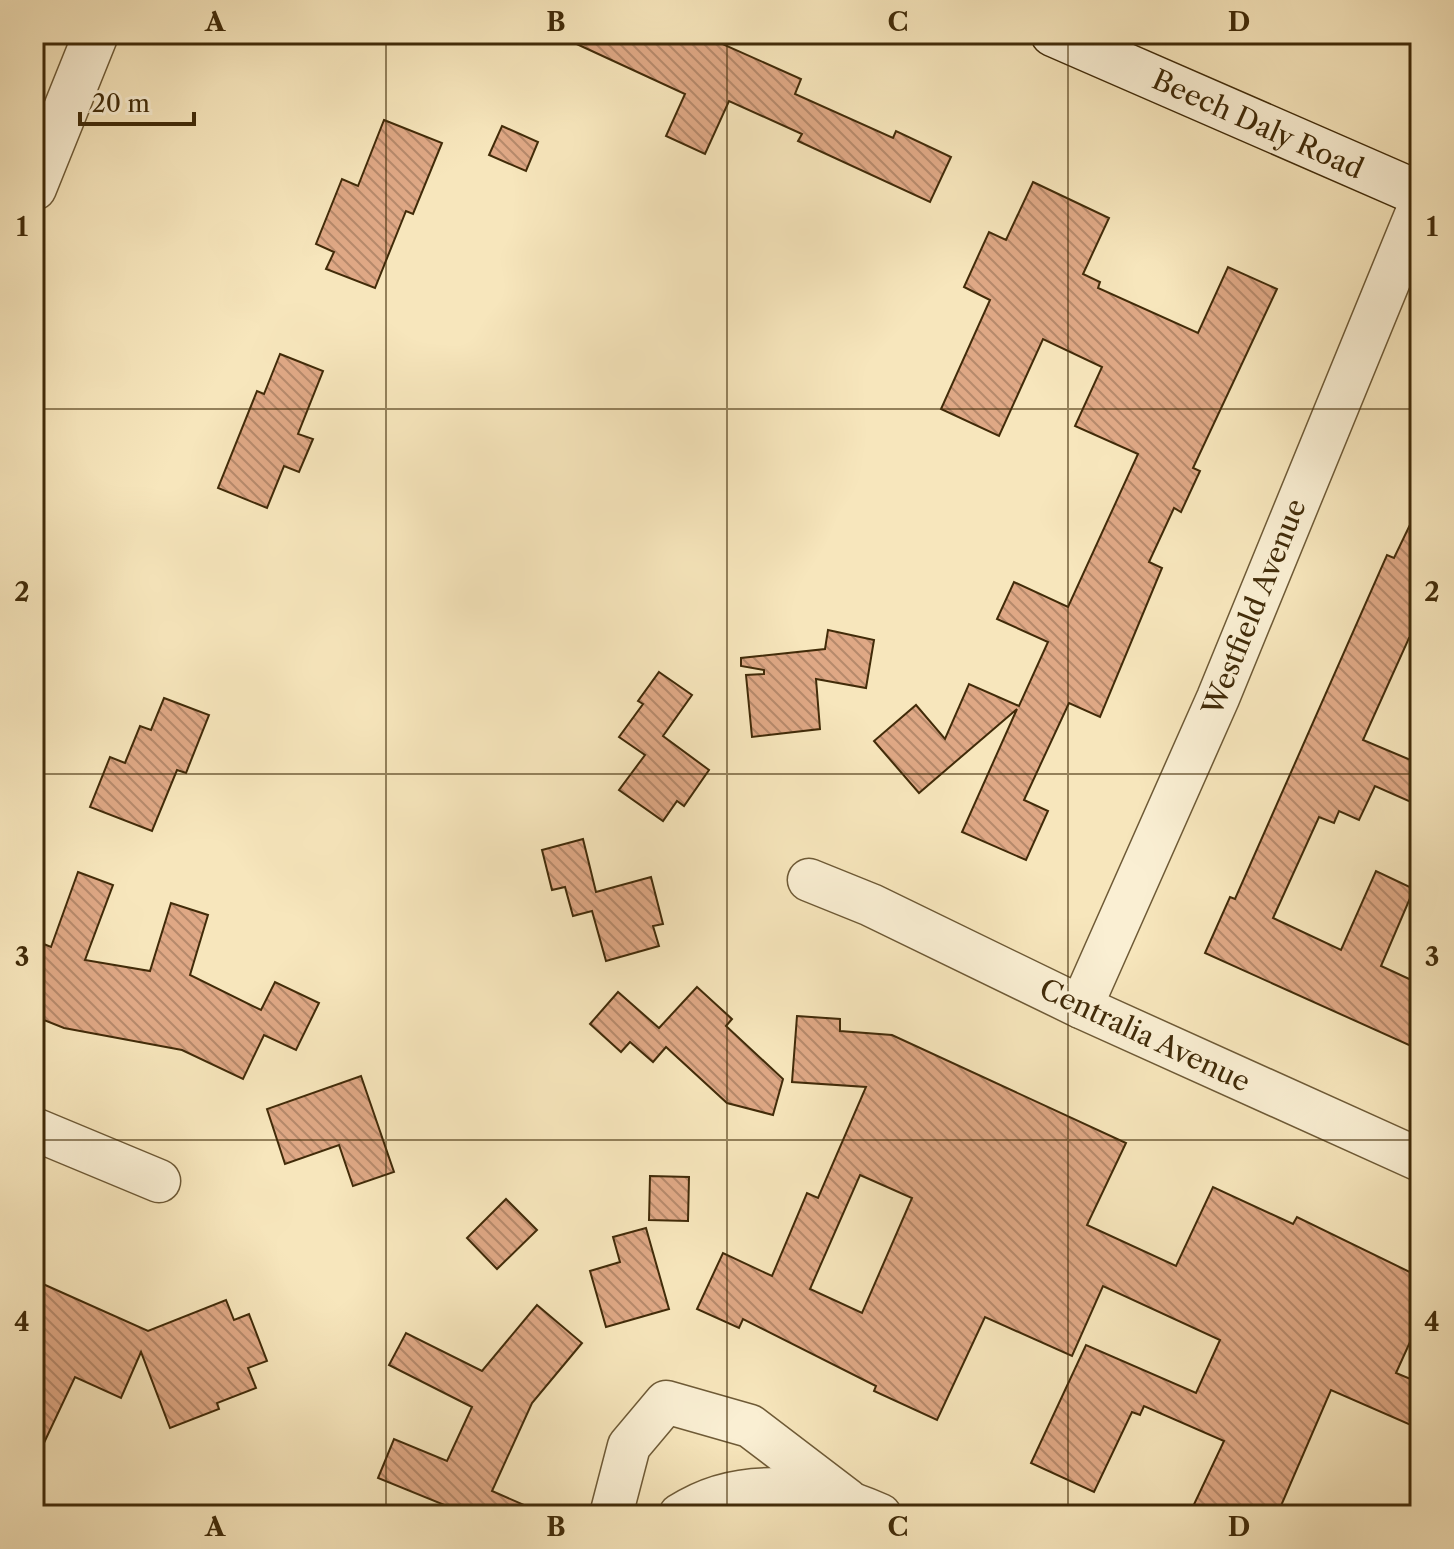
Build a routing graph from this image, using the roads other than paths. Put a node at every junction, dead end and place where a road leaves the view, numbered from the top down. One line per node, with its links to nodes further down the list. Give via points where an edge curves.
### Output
1 (96, 34): 3 (main road)
2 (1053, 34): 4 (main road, Beech Daly Road)
3 (34, 188)
4 (1420, 194)
5 (1420, 205): 7 (street, Westfield Avenue, via 1218,698)
6 (809, 880): 7 (street, Centralia Avenue)
7 (1081, 1007): 9 (street, Centralia Avenue)
8 (34, 1129): 10 (street)
9 (1420, 1160)
10 (159, 1181)
11 (864, 1508): 12 (street, via 779,1488 741,1492); 13 (street, via 750,1426 666,1402 629,1446)
12 (688, 1511)
13 (611, 1515)

